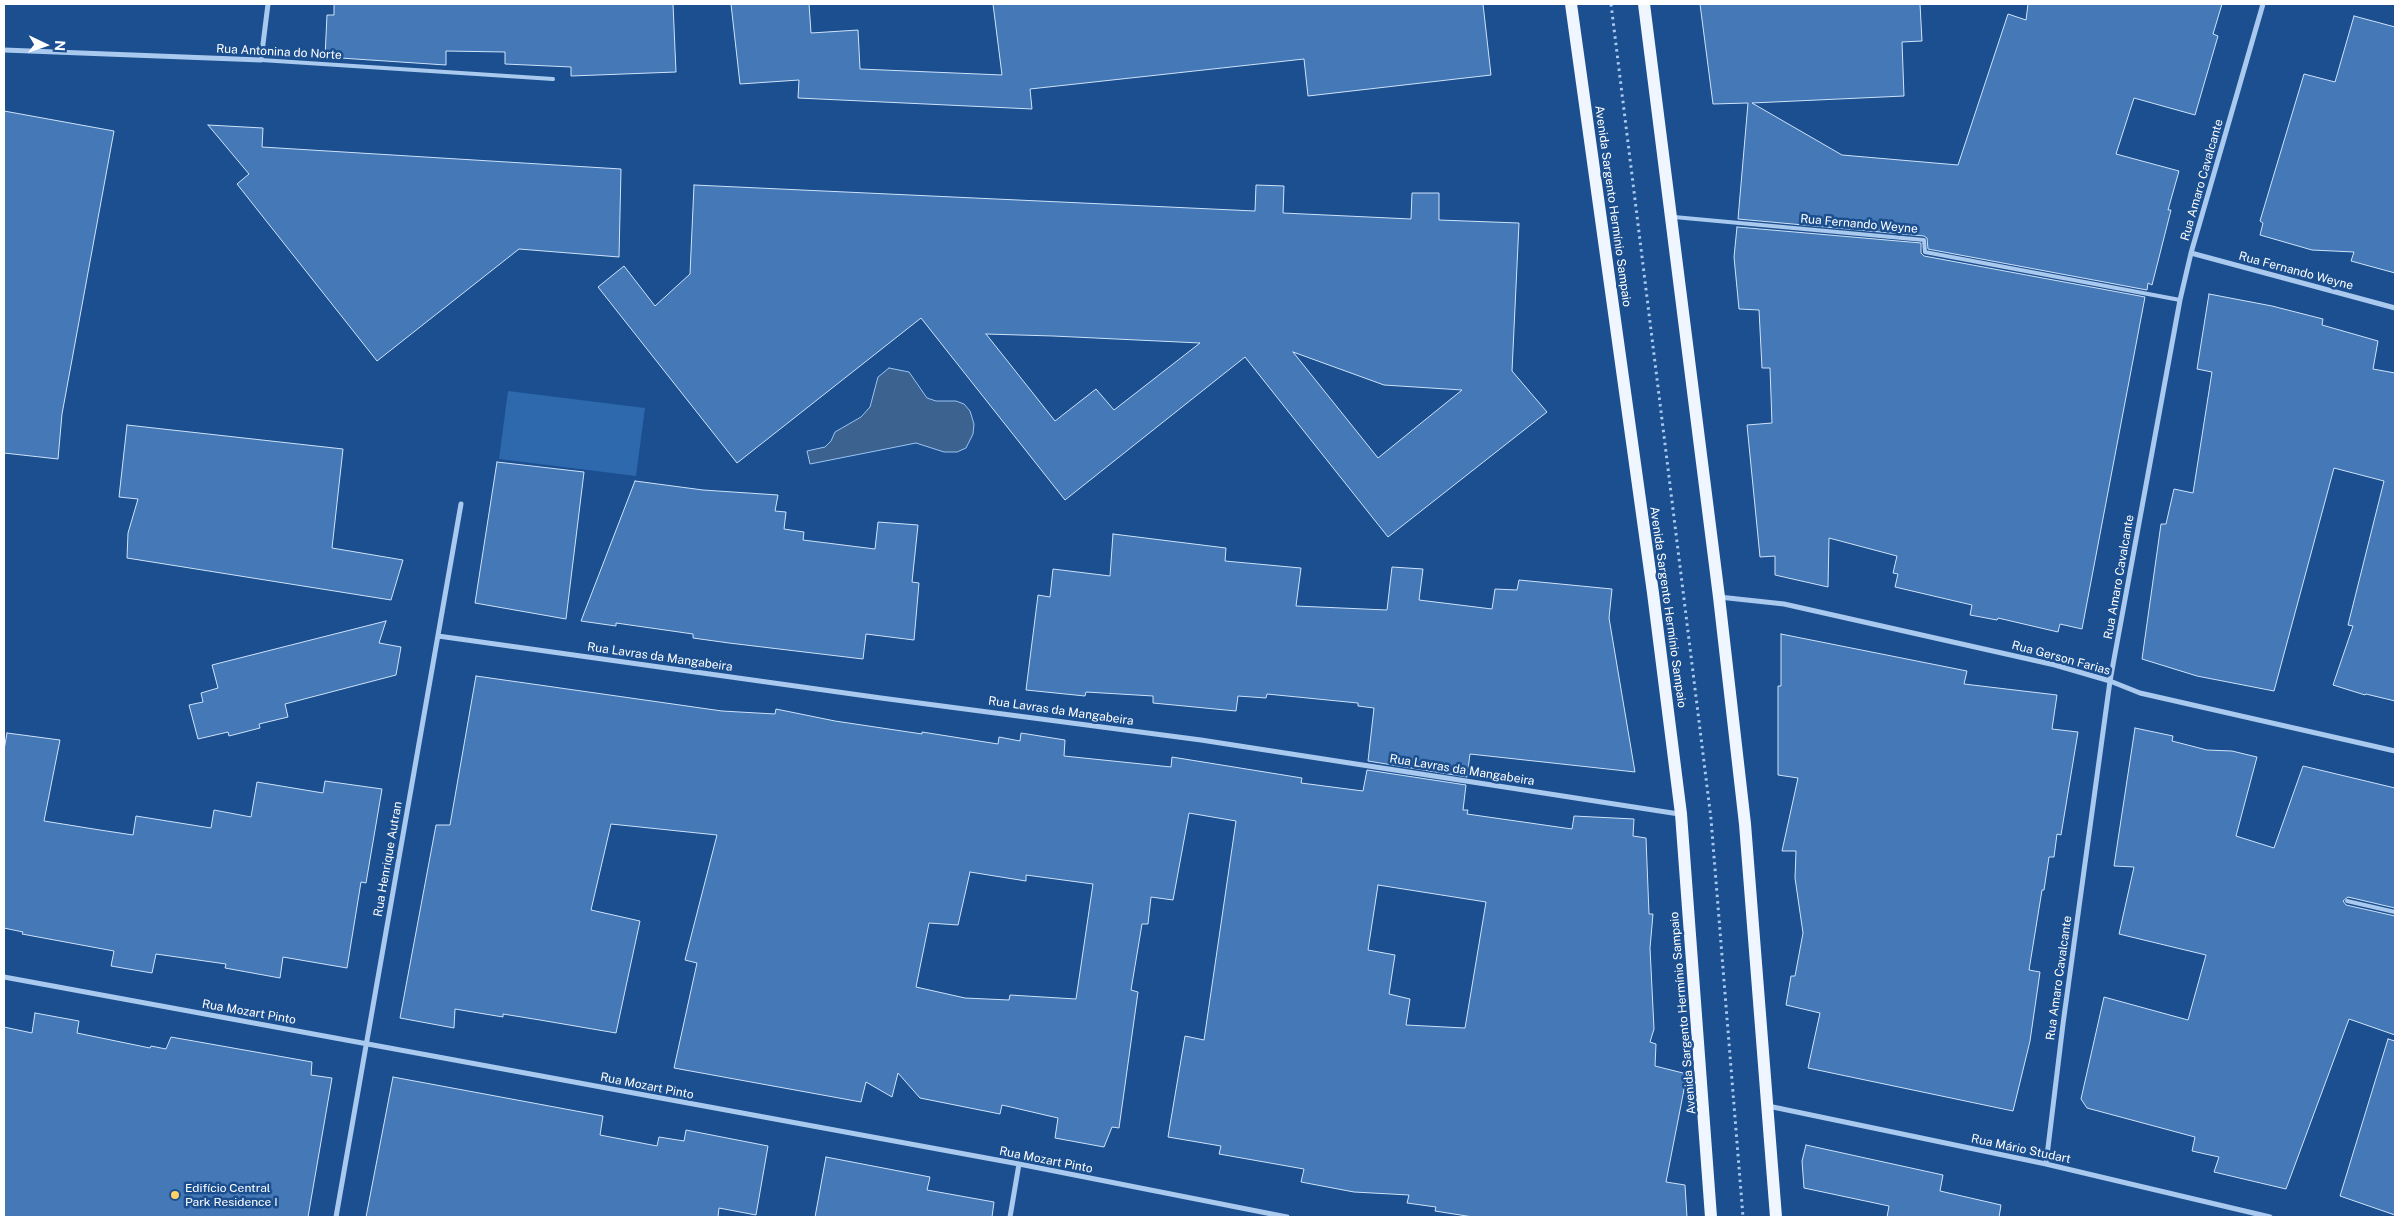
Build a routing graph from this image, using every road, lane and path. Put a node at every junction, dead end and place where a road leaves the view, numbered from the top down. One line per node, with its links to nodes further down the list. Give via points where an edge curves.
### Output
1 (268, 4): 6 (street)
2 (1571, 4): 17 (main road, Avenida Sargento Hermínio Sampaio)
3 (1644, 4): 8 (main road)
4 (2263, 4): 9 (street, Rua Amaro Cavalcante)
5 (4, 50): 6 (street, Rua Antonina do Norte)
6 (261, 60): 7 (lane, Rua Antonina do Norte)
7 (553, 79)
8 (1671, 217): 10 (lane, Rua Fernando Weyne, via 1924,240 1925,252); 13 (main road)
9 (2191, 253): 10 (street, Rua Amaro Cavalcante); 11 (street, Rua Fernando Weyne)
10 (2180, 300): 15 (street, Rua Amaro Cavalcante)
11 (2395, 308)
12 (461, 504): 14 (street, Rua Henrique Autran)
13 (1720, 597): 15 (street, Rua Gerson Farias, via 1784,604 2055,665); 22 (main road, via 1745,824)
14 (438, 636): 17 (street, Rua Lavras da Mangabeira, via 1211,742); 21 (street, Rua Henrique Autran)
15 (2110, 681): 16 (street, Rua Gerson Farias, via 2140,693); 24 (street, Rua Amaro Cavalcante)
16 (2395, 751)
17 (1681, 814): 28 (main road, Avenida Sargento Hermínio Sampaio)
18 (2347, 901): 19 (lane)
19 (2395, 912)
20 (4, 978): 21 (street, Rua Mozart Pinto)
21 (366, 1045): 23 (street, Rua Mozart Pinto); 25 (street, Rua Henrique Autran)
22 (1768, 1106): 24 (street, Rua Mário Studart); 29 (main road)
23 (1019, 1164): 26 (street); 27 (street, Rua Mozart Pinto)
24 (2046, 1164): 30 (street, Rua Mário Studart)
25 (336, 1217)
26 (1010, 1217)
27 (1287, 1217)
28 (1712, 1217)
29 (1776, 1217)
30 (2270, 1217)

